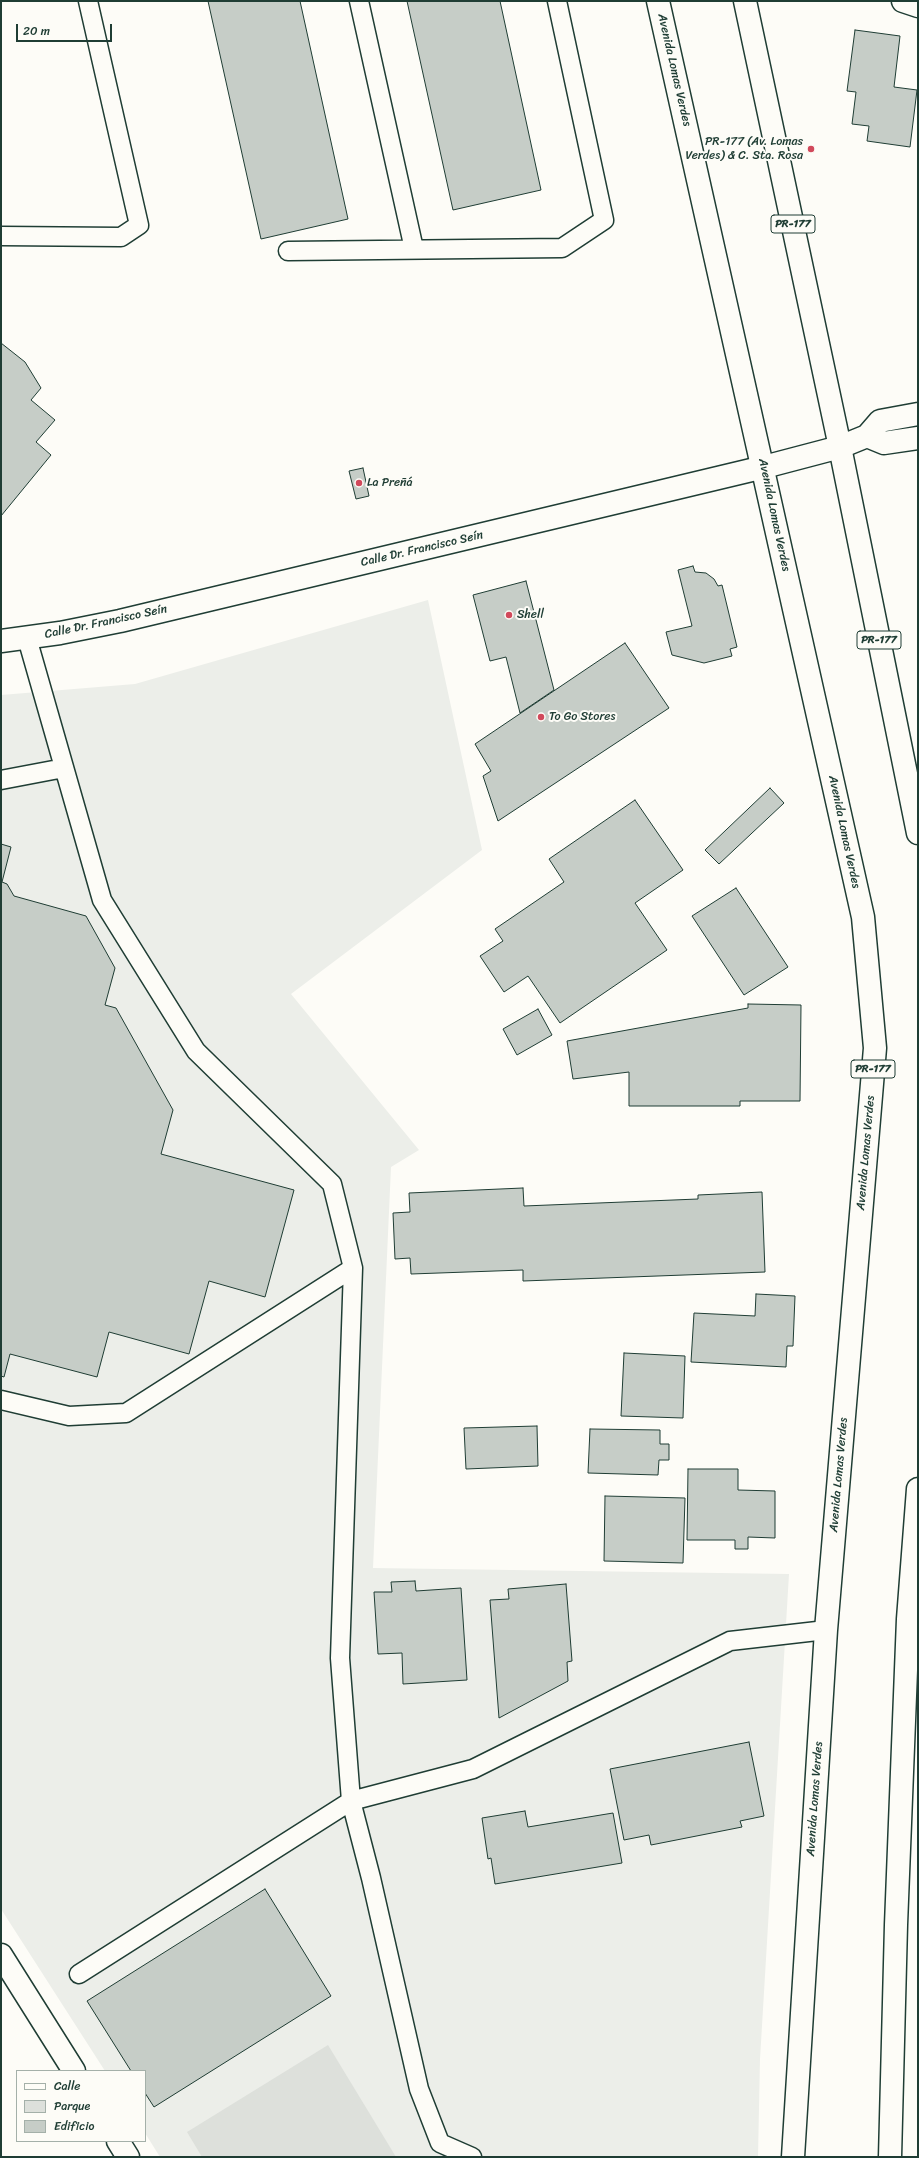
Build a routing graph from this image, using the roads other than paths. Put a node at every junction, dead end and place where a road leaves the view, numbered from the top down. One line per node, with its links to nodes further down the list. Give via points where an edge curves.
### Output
1 (88, 1): 8 (lane, via 139,225 121,237)
2 (359, 1): 9 (lane)
3 (556, 1): 9 (lane, via 604,220 562,248)
4 (658, 1): 15 (main road, Avenida Lomas Verdes / PR-177)
5 (745, 1): 14 (main road, PR-177)
6 (903, 1): 7 (main road)
7 (918, 6)
8 (1, 236)
9 (414, 249): 10 (lane)
10 (288, 251)
11 (918, 414): 12 (main road, via 880,421)
12 (867, 436): 13 (main road, via 884,443); 14 (main road, Calle Dr. Francisco Seín)
13 (918, 438)
14 (840, 447): 15 (main road, Calle Dr. Francisco Seín); 20 (main road, PR-177)
15 (764, 467): 16 (main road, Calle Dr. Francisco Seín, via 120,621); 24 (main road, Avenida Lomas Verdes / PR-177, via 863,917 875,1048)
16 (27, 638): 17 (main road, Calle Dr. Francisco Seín); 18 (lane)
17 (1, 641)
18 (64, 768): 19 (lane); 21 (lane, via 102,900 196,1051 332,1184)
19 (1, 780)
20 (918, 833)
21 (353, 1268): 22 (lane, via 126,1413 69,1416); 25 (lane, via 340,1658)
22 (1, 1400)
23 (918, 1489): 33 (main road, via 908,1619)
24 (826, 1630): 25 (lane, via 730,1641 473,1769); 32 (main road, Avenida Lomas Verdes / PR-177)
25 (350, 1801): 27 (lane); 31 (lane, via 371,1878 418,2089 440,2143)
26 (1, 1955): 28 (main road)
27 (79, 1974)
28 (73, 2070)
29 (119, 2142): 30 (main road)
30 (128, 2157)
31 (472, 2157)
32 (793, 2157)
33 (890, 2157)

